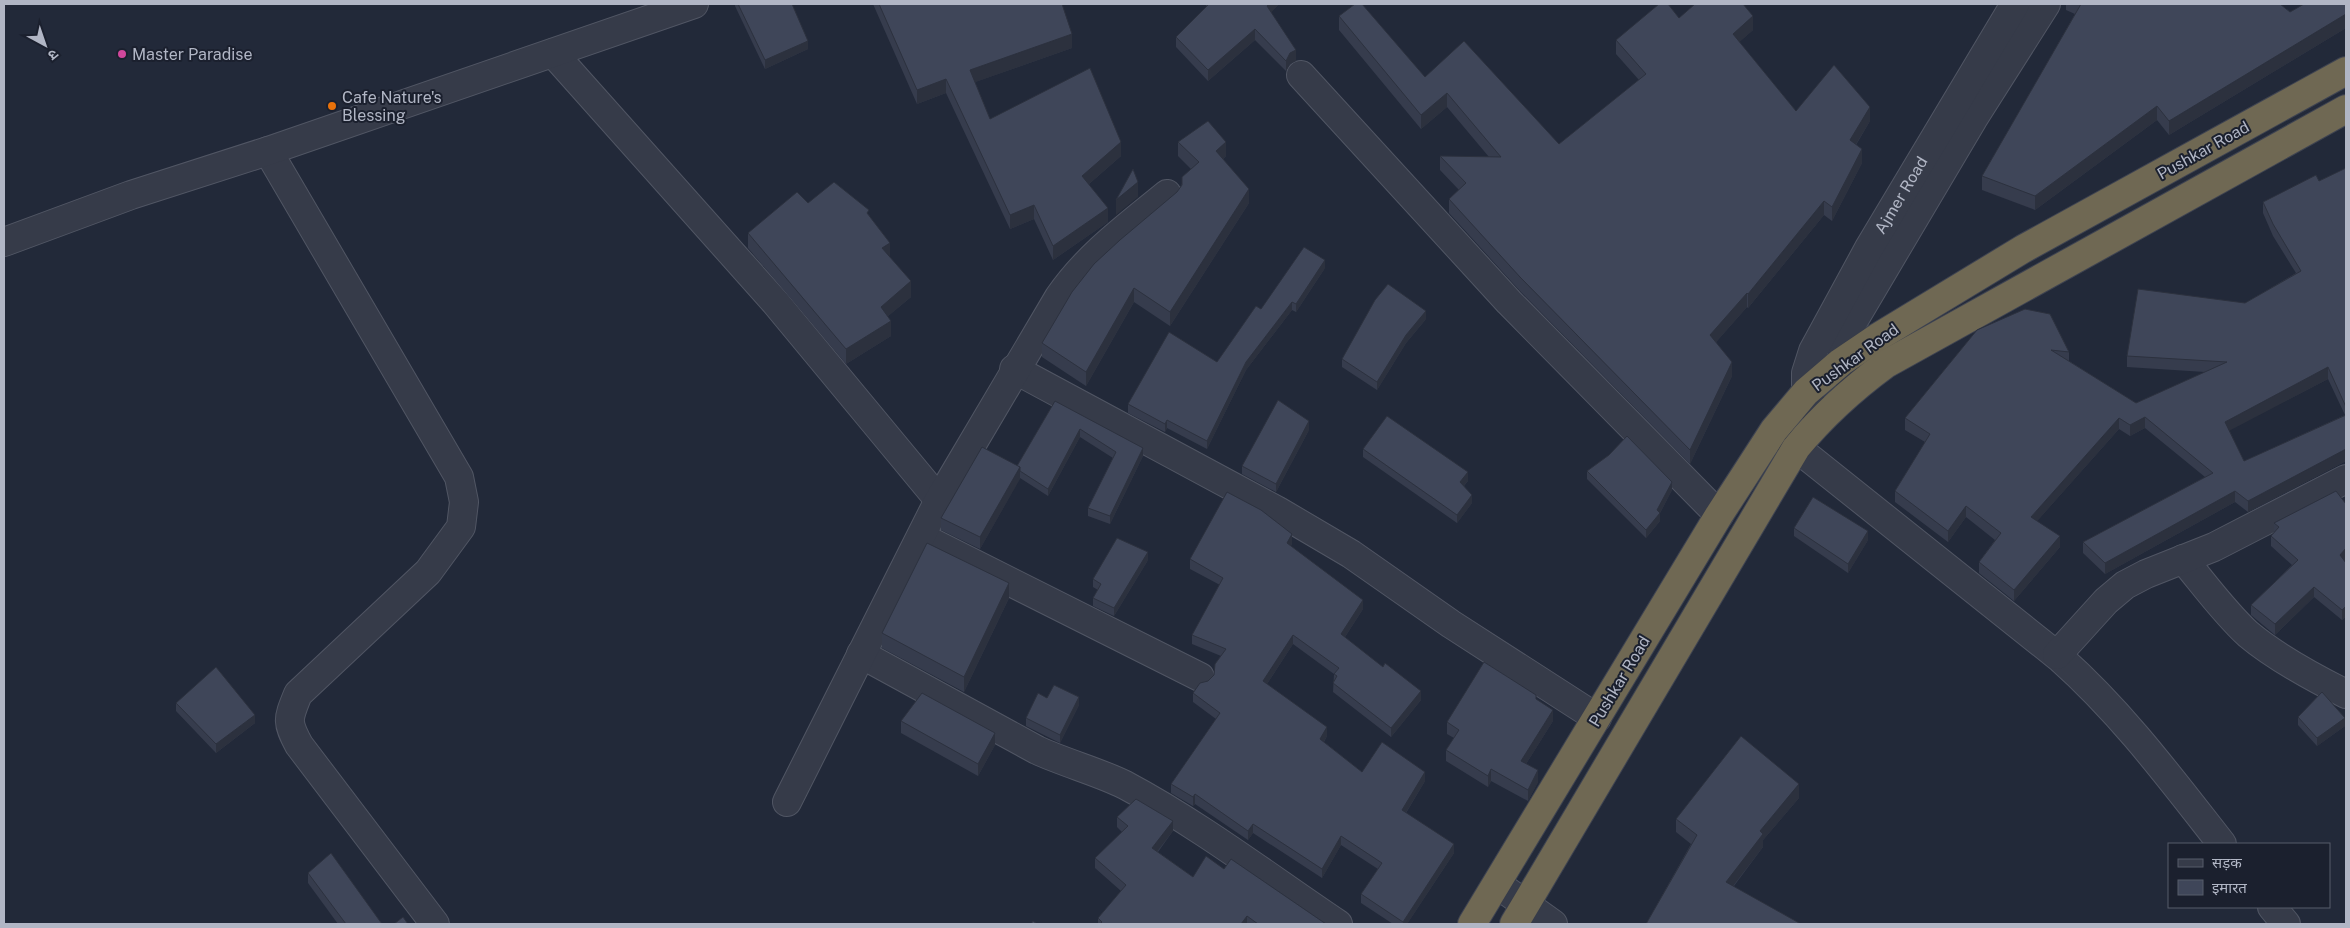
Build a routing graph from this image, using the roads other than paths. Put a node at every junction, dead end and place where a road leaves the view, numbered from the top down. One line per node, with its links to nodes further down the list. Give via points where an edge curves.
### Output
1 (694, 4): 4 (street)
2 (2015, 4): 14 (street, Ajmer Road, via 1874,240 1813,351 1806,373)
3 (2046, 4): 11 (street, Ajmer Road, via 1973,119 1848,330 1841,347)
4 (553, 53): 8 (street); 19 (street, via 775,302)
5 (2346, 71): 11 (highway, Pushkar Road, via 2023,249)
6 (1302, 76): 20 (street, via 1509,302)
7 (2346, 109): 13 (highway, Pushkar Road, via 1886,364)
8 (268, 151): 10 (street, via 131,195); 33 (street, via 459,477 464,502 461,527 428,572 298,694 289,726 299,745)
9 (1167, 194): 12 (street, via 1093,255 1074,275)
10 (4, 242)
11 (1841, 362): 13 (street); 14 (highway, Pushkar Road)
12 (1014, 369): 19 (street); 27 (street, via 1278,511 1351,554 1451,624)
13 (1853, 388): 15 (highway, Pushkar Road)
14 (1806, 392): 15 (street); 16 (highway, Pushkar Road)
15 (1819, 420): 17 (highway, Pushkar Road)
16 (1774, 430): 17 (street); 20 (highway, Pushkar Road)
17 (1796, 448): 24 (street); 32 (highway, Pushkar Road)
18 (2342, 488): 22 (street)
19 (939, 500): 21 (street)
20 (1719, 515): 27 (highway, Pushkar Road)
21 (921, 537): 23 (street); 25 (street)
22 (2183, 559): 24 (street, via 2124,585); 26 (street, via 2249,634)
23 (861, 654): 28 (street); 34 (street, via 1037,750 1123,784 1178,815)
24 (2057, 655): 29 (street, via 2094,687 2123,719)
25 (1200, 677)
26 (2346, 694)
27 (1597, 718): 30 (highway, Pushkar Road)
28 (787, 802)
29 (2221, 843)
30 (1497, 884): 32 (street); 35 (highway, Pushkar Road)
31 (2273, 908): 37 (street)
32 (1520, 914): 36 (street)
33 (435, 924)
34 (1338, 924)
35 (1472, 924)
36 (1553, 924)
37 (2286, 924)

